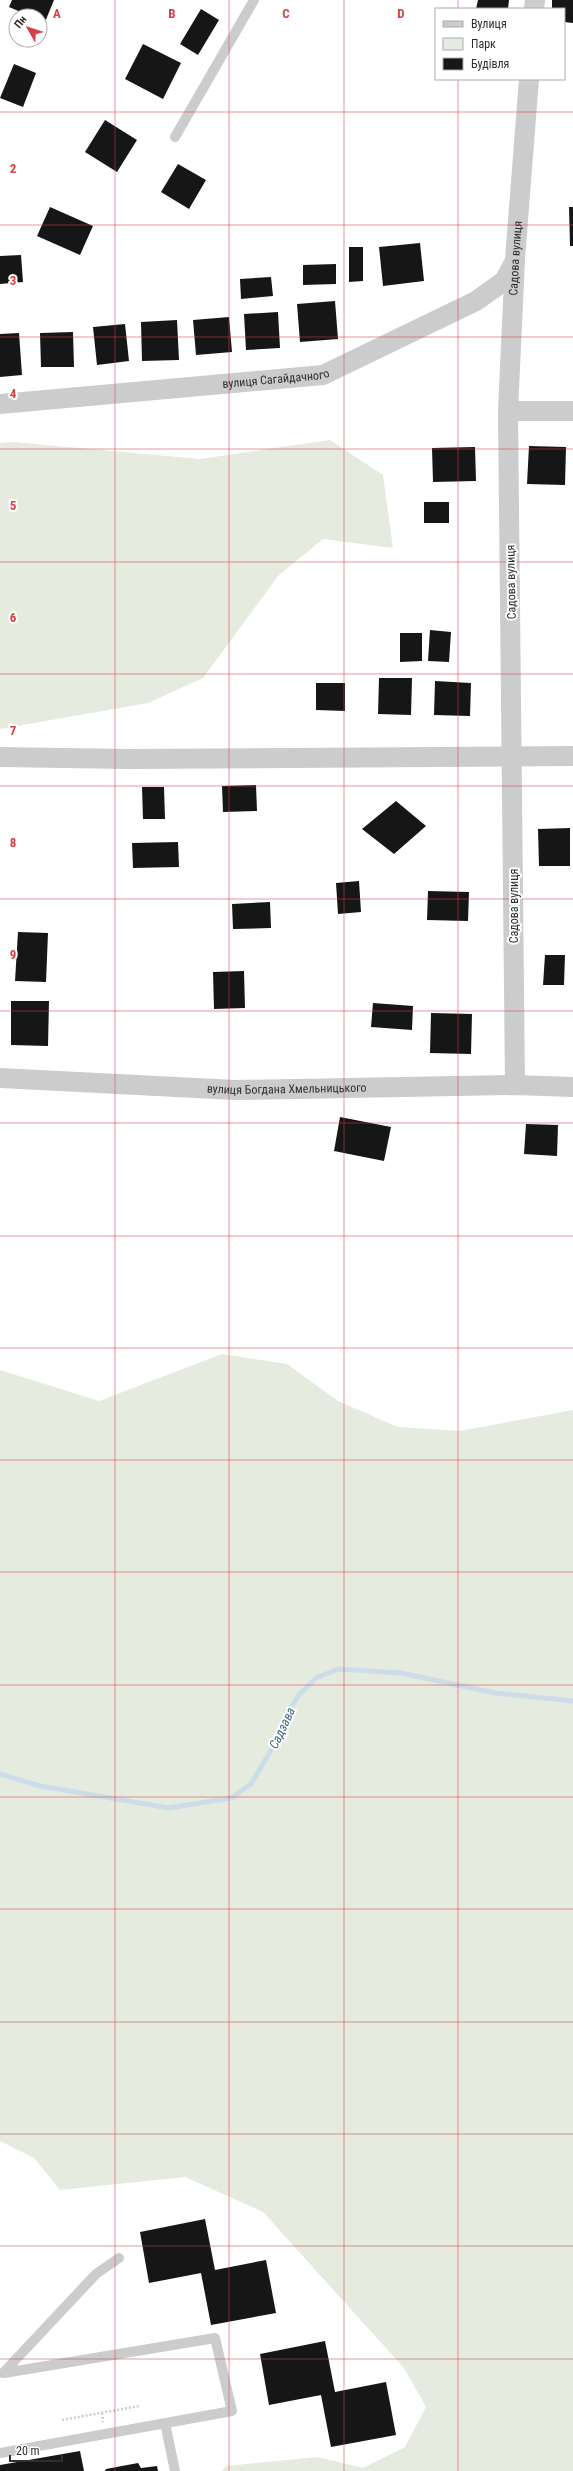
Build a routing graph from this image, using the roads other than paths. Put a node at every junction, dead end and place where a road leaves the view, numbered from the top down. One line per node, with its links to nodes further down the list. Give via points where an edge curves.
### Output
1 (254, 0): 3 (lane)
2 (529, 80): 4 (street, Садова вулиця)
3 (175, 137)
4 (516, 259): 5 (street, вулиця Сагайдачного, via 504,281 476,301 323,375); 6 (street, Садова вулиця)
5 (0, 404)
6 (508, 411): 7 (street); 8 (street, Садова вулиця)
7 (573, 411)
8 (513, 756): 9 (street); 10 (street, via 137,759); 12 (street, Садова вулиця)
9 (573, 756)
10 (0, 757)
11 (0, 1078): 12 (street, вулиця Богдана Хмельницького, via 235,1090)
12 (514, 1085): 13 (street, вулиця Богдана Хмельницького)
13 (573, 1087)
14 (119, 2258): 15 (lane, via 96,2274)
15 (2, 2375): 16 (lane, via 215,2338 232,2411)
16 (165, 2423): 17 (lane); 18 (lane)
17 (0, 2453)
18 (175, 2471)

